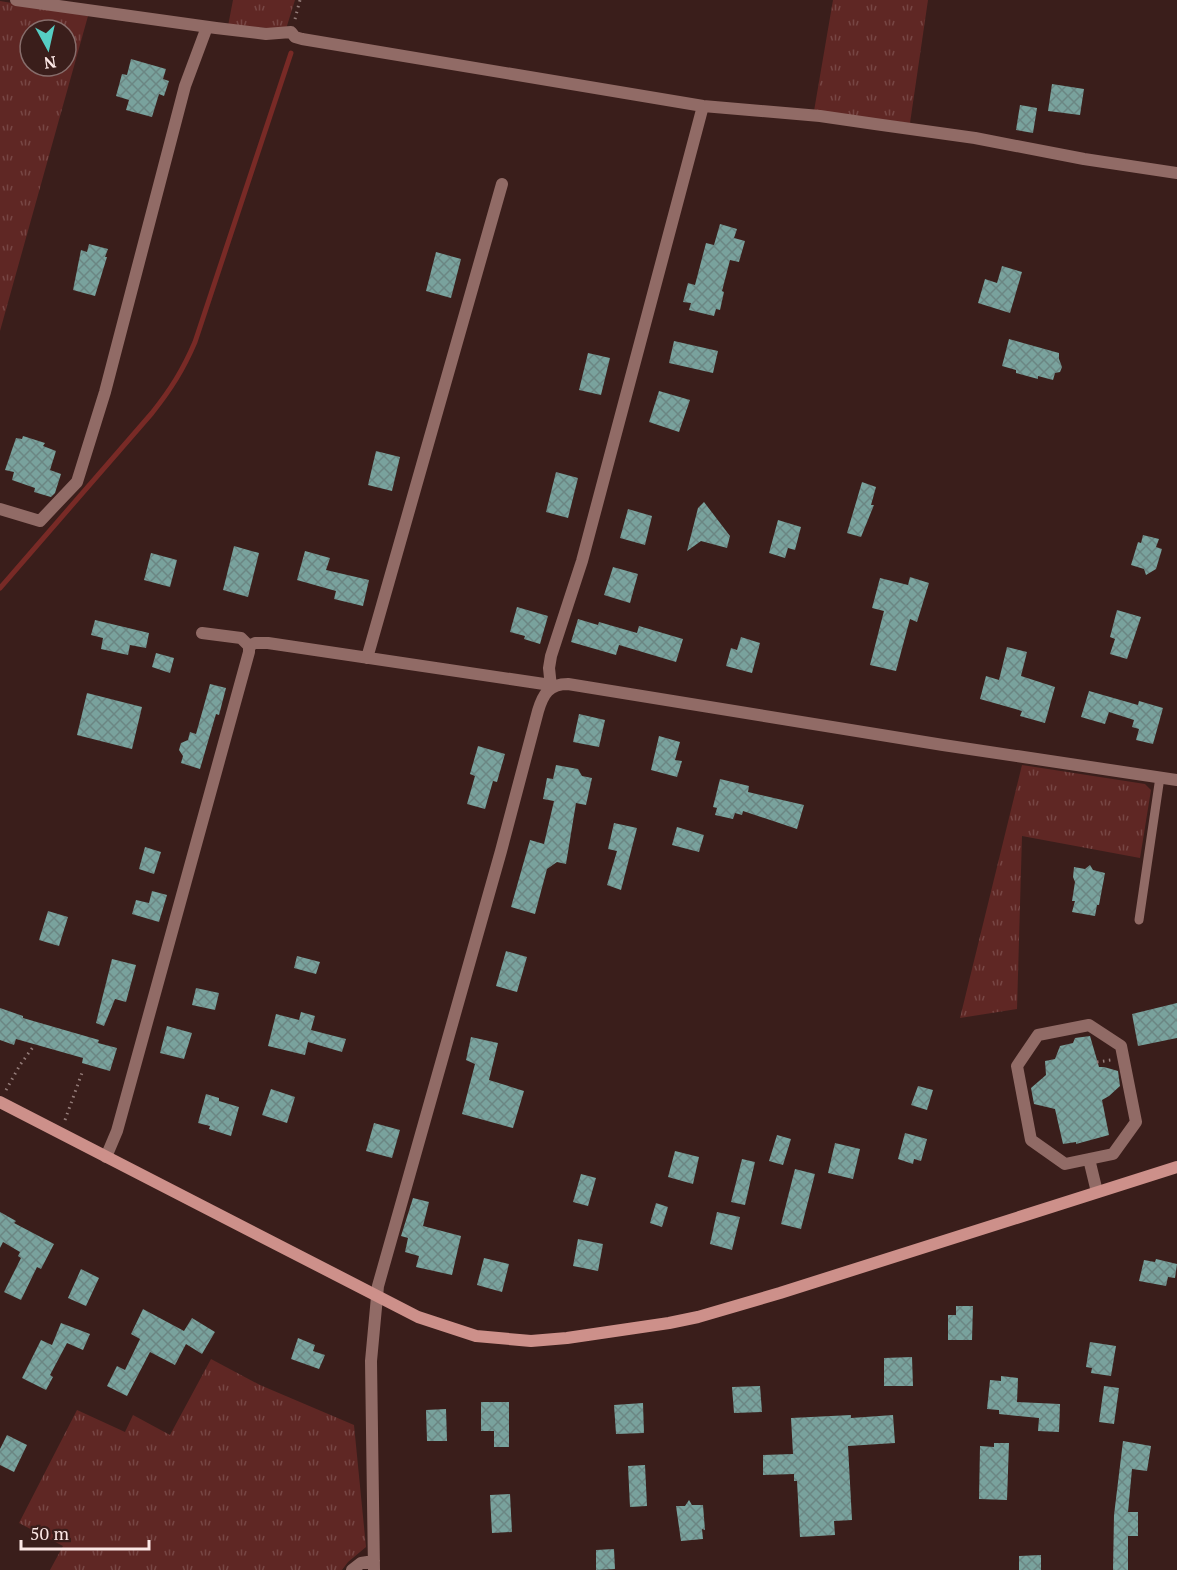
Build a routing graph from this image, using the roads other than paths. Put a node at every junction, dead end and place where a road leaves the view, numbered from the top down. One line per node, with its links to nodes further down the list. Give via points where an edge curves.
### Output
1 (16, 0): 2 (street)
2 (207, 27): 3 (street, via 267,34 291,32 302,39 371,52); 6 (street, via 185,86 105,392 77,482 40,521)
3 (703, 106): 4 (street, via 820,116); 10 (street, via 582,561 551,656)
4 (1177, 172)
5 (502, 184): 9 (street)
6 (0, 509)
7 (202, 633): 8 (street, via 241,638)
8 (249, 646): 9 (street, via 268,643); 15 (street, via 148,1022)
9 (367, 658): 10 (street)
10 (551, 687): 11 (street, via 568,684); 19 (street, via 538,711)
11 (1160, 777): 12 (street); 13 (lane)
12 (1177, 780)
13 (1139, 920)
14 (1, 1103): 15 (street)
15 (106, 1157): 19 (street)
16 (1089, 1159): 16 (street, via 1113,1154 1136,1122 1121,1047 1089,1025 1038,1035 1017,1066 1031,1140 1065,1164); 18 (street)
17 (1177, 1167): 18 (street)
18 (1097, 1192): 19 (street, via 780,1293 698,1317 637,1329 531,1341 501,1340 453,1330)
19 (376, 1296): 20 (street, via 371,1361)
20 (374, 1566): 21 (street, via 361,1563)
21 (351, 1570)

